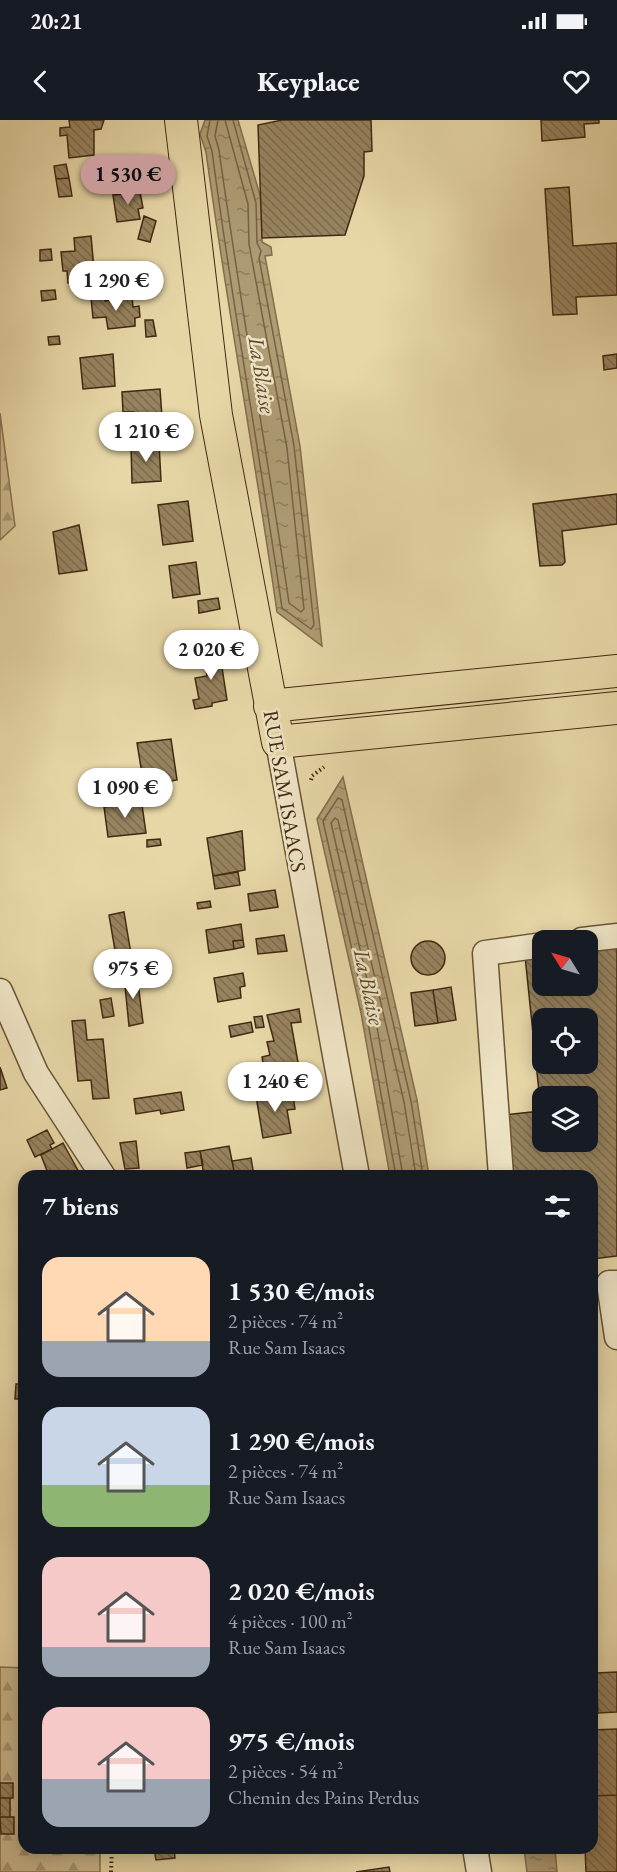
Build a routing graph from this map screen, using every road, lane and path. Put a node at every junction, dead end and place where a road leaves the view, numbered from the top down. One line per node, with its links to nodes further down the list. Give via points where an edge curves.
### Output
1 (181, 120): 3 (main road, RUE SAM ISAACS, via 216,415)
2 (617, 671): 3 (main road)
3 (270, 706): 5 (main road, RUE SAM ISAACS)
4 (617, 708): 5 (main road)
5 (278, 742): 13 (street, RUE SAM ISAACS)
6 (330, 763): 7 (path, via 312,776)
7 (310, 786)
8 (617, 936): 9 (street)
9 (598, 938)
10 (532, 947): 14 (street, via 485,953)
11 (0, 991): 12 (street, via 36,1073)
12 (99, 1170)
13 (356, 1170)
14 (501, 1170)
15 (606, 1284): 16 (street)
16 (617, 1337)
17 (112, 1854): 19 (path)
18 (476, 1854): 20 (street)
19 (111, 1872)
20 (479, 1872)

